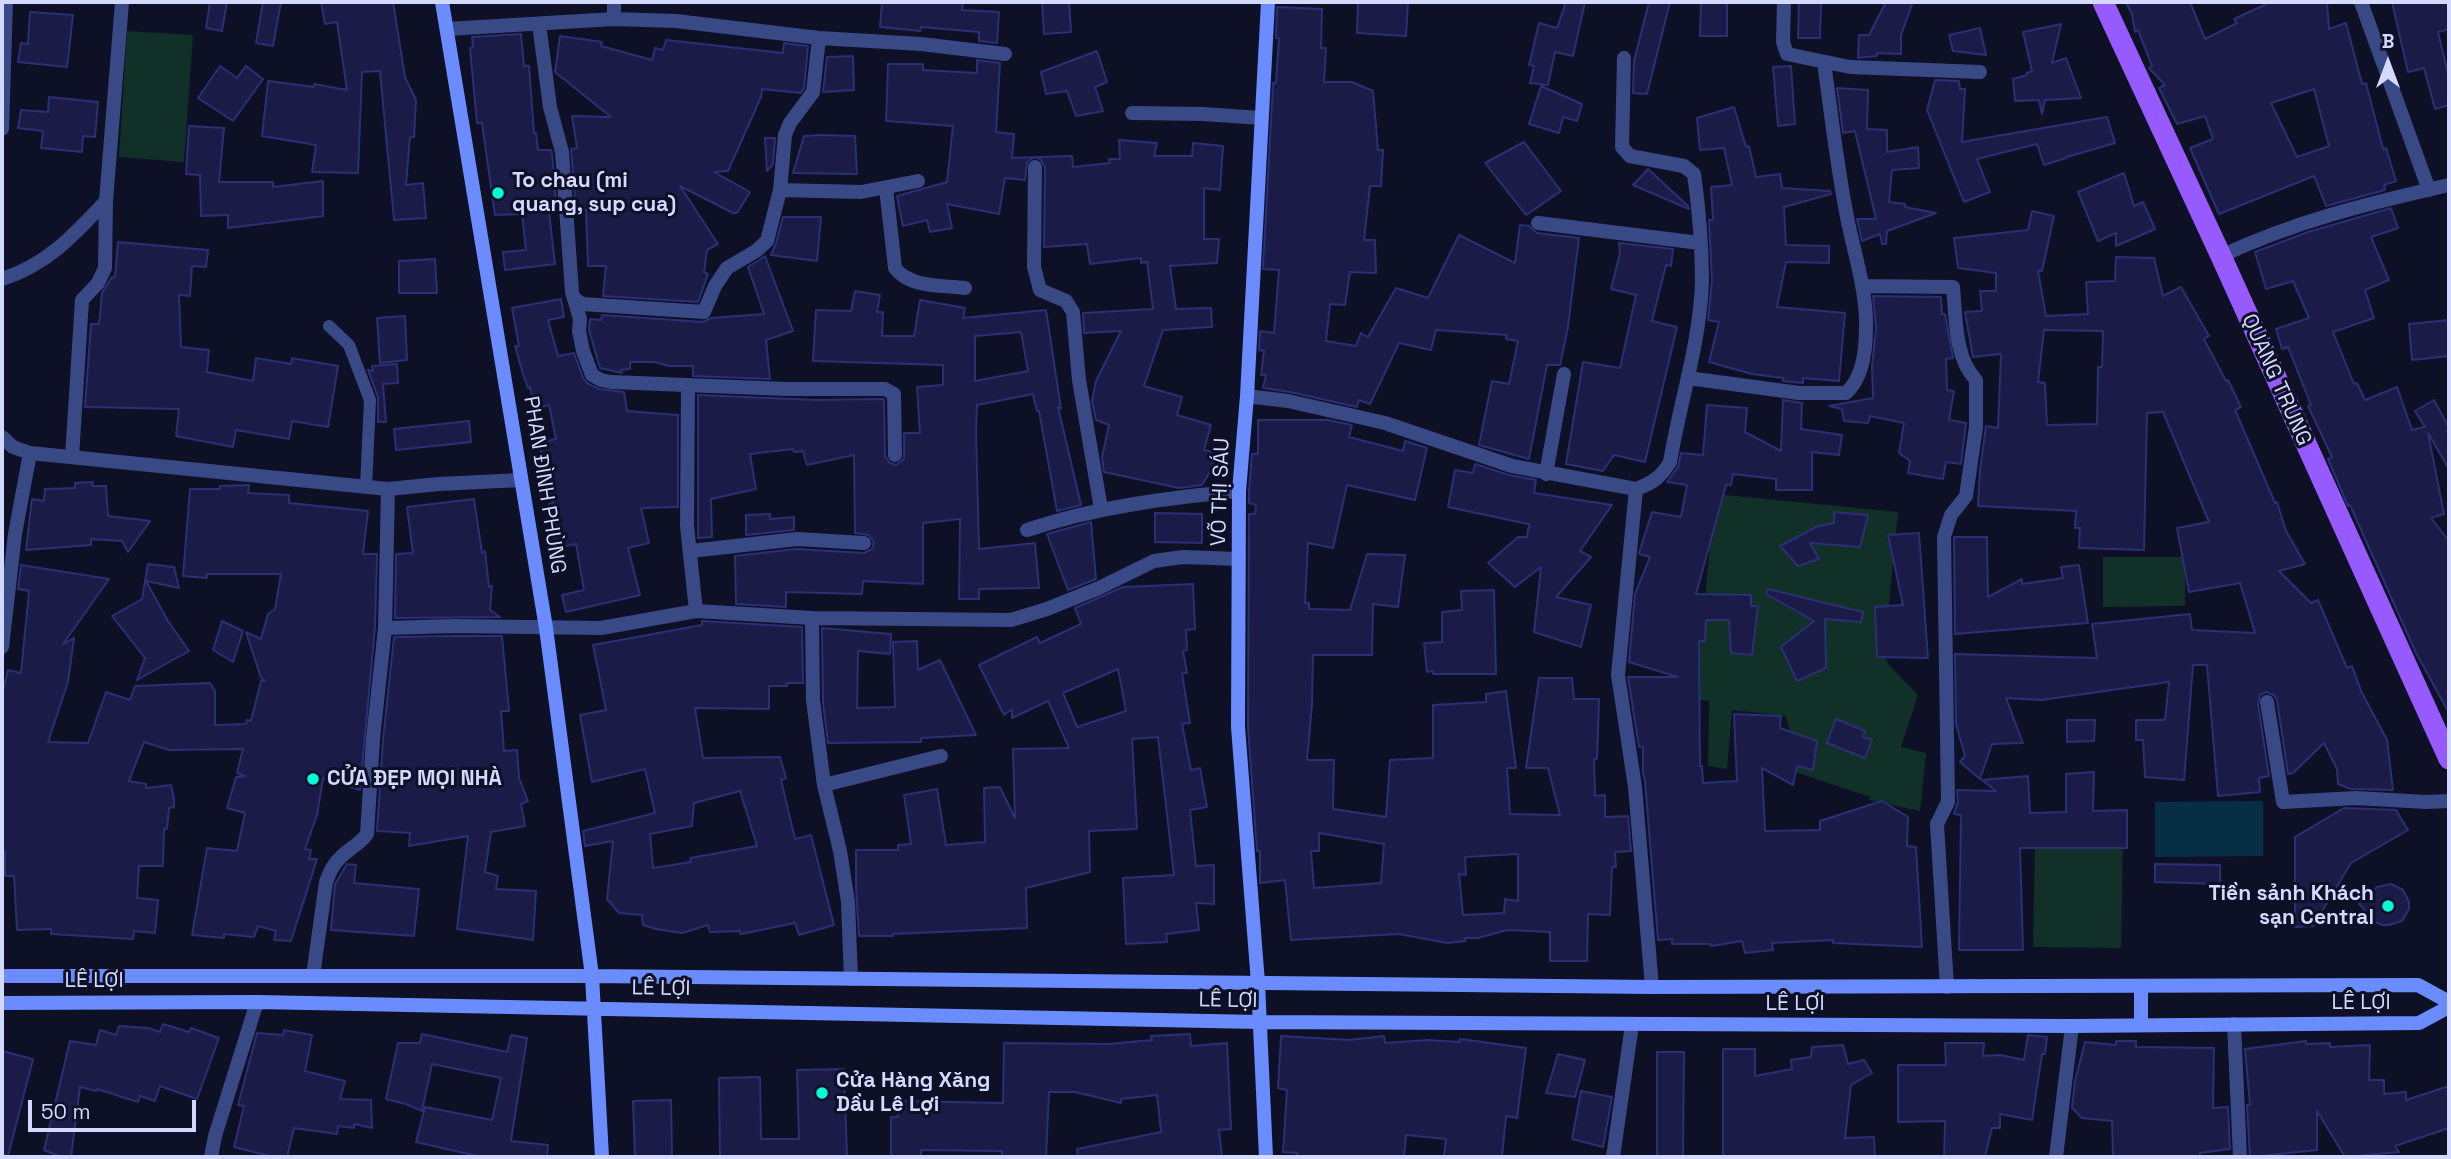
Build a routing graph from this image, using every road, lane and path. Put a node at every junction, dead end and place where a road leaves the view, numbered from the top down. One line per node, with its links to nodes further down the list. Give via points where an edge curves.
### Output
1 (6, 2): 19 (street)
2 (122, 2): 26 (street)
3 (442, 2): 11 (main road, PHAN ĐÌNH PHÙNG)
4 (614, 2): 9 (street)
5 (1268, 2): 18 (main road, VÕ THỊ SÁU)
6 (1784, 2): 15 (street, via 1787,54)
7 (2103, 2): 29 (main road, QUANG TRUNG)
8 (2361, 2): 25 (street)
9 (614, 19): 10 (street); 12 (street, via 676,21)
10 (539, 24): 11 (street); 33 (street, via 550,107 562,152)
11 (447, 29): 44 (main road, PHAN ĐÌNH PHÙNG)
12 (819, 38): 13 (street); 24 (street, via 813,92 785,135)
13 (1005, 54)
14 (1624, 58): 28 (street, via 1622,148 1630,156 1684,166 1694,174)
15 (1824, 62): 16 (street); 31 (street, via 1846,214)
16 (1980, 72)
17 (1132, 113): 18 (street)
18 (1261, 118): 38 (main road, VÕ THỊ SÁU)
19 (2, 129)
20 (1035, 167): 49 (street, via 1034,267 1040,290 1066,301 1073,312 1079,380)
21 (918, 181): 23 (street)
22 (2449, 185): 25 (street)
23 (886, 188): 24 (street); 32 (street, via 895,268 901,276)
24 (780, 190): 33 (street, via 767,241 727,268 704,312 582,304)
25 (2428, 190): 29 (street, via 2325,215 2267,234)
26 (106, 201): 30 (street, via 53,254); 42 (street, via 105,268 82,300 79,314)
27 (1538, 223): 28 (street)
28 (1700, 243): 36 (street, via 1702,283)
29 (2221, 256): 61 (main road, QUANG TRUNG)
30 (2, 279)
31 (1862, 286): 36 (street, via 1867,328 1861,371 1846,393 1799,393); 71 (street, via 1953,287 1966,369 1976,380 1976,427 1966,496 1951,515 1944,537 1948,802 1937,824)
32 (965, 288)
33 (575, 299): 37 (street, via 583,351 592,375 611,382)
34 (329, 326): 45 (lane, via 349,345 370,400)
35 (1564, 374): 43 (street)
36 (1688, 378): 47 (street, via 1670,462 1652,484)
37 (688, 385): 41 (street, via 885,389 894,394); 52 (street, via 687,526)
38 (1247, 396): 43 (street, via 1385,423); 48 (main road, VÕ THỊ SÁU)
39 (2, 437): 40 (street)
40 (30, 453): 42 (street); 58 (street)
41 (895, 455)
42 (72, 457): 45 (street)
43 (1546, 474): 47 (street)
44 (521, 480): 46 (street); 57 (main road, PHAN ĐÌNH PHÙNG)
45 (366, 487): 46 (street)
46 (388, 489): 56 (street)
47 (1636, 489): 70 (street, via 1618,675 1635,787)
48 (1239, 491): 49 (street); 53 (main road, VÕ THỊ SÁU)
49 (1101, 509): 50 (street)
50 (1027, 530)
51 (864, 543): 52 (street, via 797,539)
52 (691, 551): 54 (street)
53 (1239, 559): 55 (street, via 1154,561 1089,592 1011,620); 68 (main road, VÕ THỊ SÁU, via 1238,727)
54 (695, 611): 55 (street); 57 (street, via 601,628)
55 (812, 618): 62 (street, via 813,700)
56 (385, 628): 57 (street); 65 (street, via 367,834 331,867)
57 (546, 628): 66 (main road, PHAN ĐÌNH PHÙNG)
58 (2, 647)
59 (2267, 702): 63 (street, via 2284,802 2356,798)
60 (941, 756): 62 (street)
61 (2449, 759)
62 (824, 785): 67 (street, via 848,902)
63 (2449, 801)
64 (2, 976): 65 (main road, LÊ LỢI)
65 (313, 976): 66 (main road, LÊ LỢI)
66 (592, 976): 67 (main road, LÊ LỢI); 75 (main road, PHAN ĐÌNH PHÙNG)
67 (851, 978): 68 (main road, LÊ LỢI)
68 (1258, 983): 70 (main road, LÊ LỢI); 76 (main road, VÕ THỊ SÁU)
69 (2141, 986): 71 (main road, LÊ LỢI); 74 (main road, LÊ LỢI, via 2418,985); 79 (main road)
70 (1652, 987): 71 (main road, LÊ LỢI)
71 (1947, 987)
72 (257, 1002): 73 (main road, LÊ LỢI); 75 (main road, LÊ LỢI); 81 (street)
73 (2, 1003)
74 (2449, 1004): 77 (main road, LÊ LỢI, via 2420,1023)
75 (593, 1008): 76 (main road, LÊ LỢI); 82 (main road)
76 (1259, 1022): 78 (main road, LÊ LỢI); 83 (main road)
77 (2234, 1024): 79 (main road, LÊ LỢI); 86 (street)
78 (1632, 1025): 80 (main road, LÊ LỢI); 84 (street)
79 (2141, 1025): 80 (main road, LÊ LỢI)
80 (2072, 1026): 85 (street)
81 (211, 1157)
82 (602, 1157)
83 (1266, 1157)
84 (1613, 1157)
85 (2056, 1157)
86 (2240, 1157)

